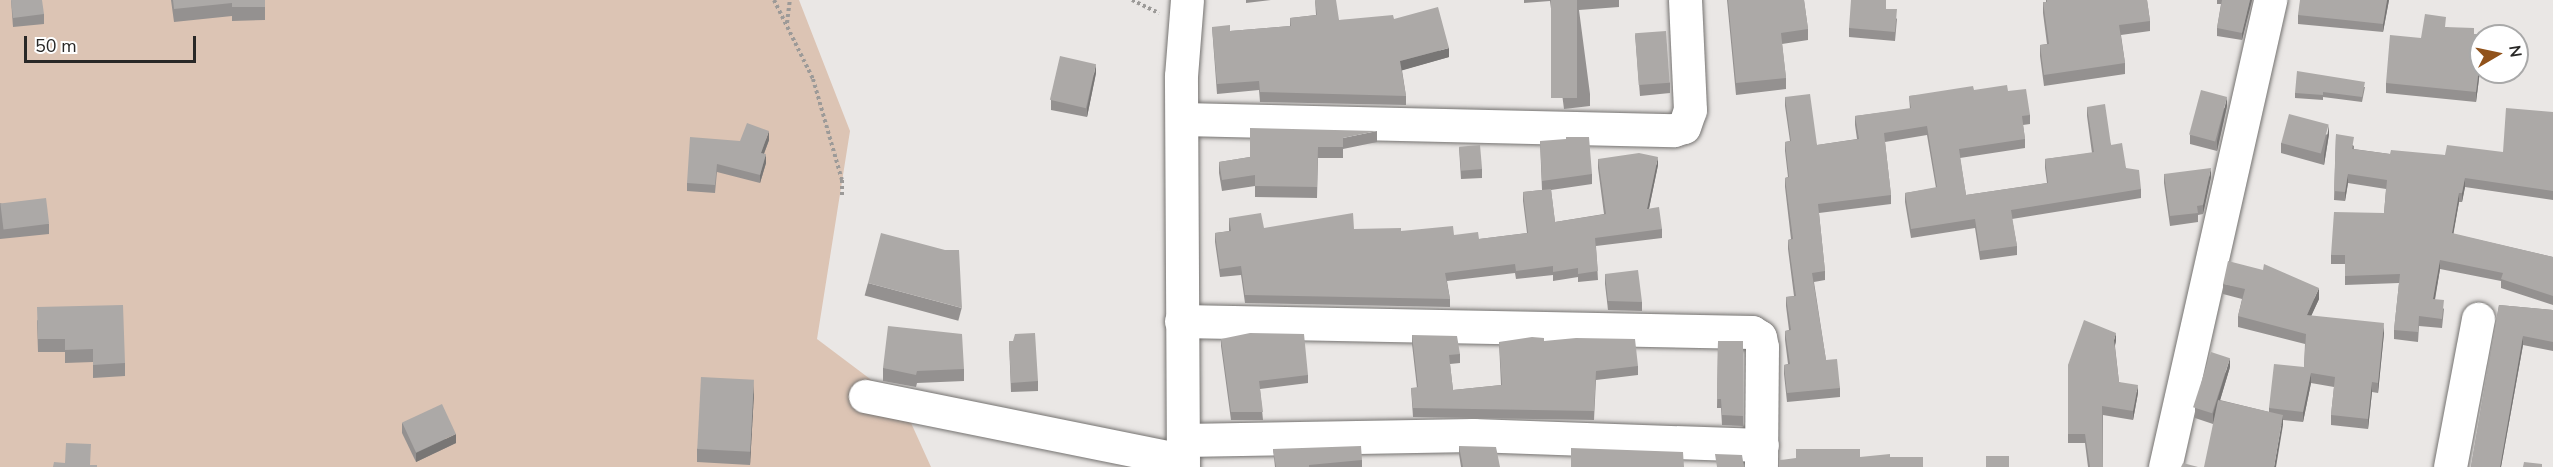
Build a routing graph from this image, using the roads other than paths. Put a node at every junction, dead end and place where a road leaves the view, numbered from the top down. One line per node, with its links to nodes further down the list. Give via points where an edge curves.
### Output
1 (1685, 0): 4 (street, via 1690,110 1684,127 1674,130)
2 (2270, 0): 10 (street)
3 (1176, 8): 4 (street)
4 (1182, 119): 6 (street)
5 (2478, 319): 11 (street)
6 (1181, 321): 8 (street); 9 (street, via 1752,332 1760,337 1762,347)
7 (865, 396): 8 (street)
8 (1183, 455): 9 (street, via 1473,435)
9 (1762, 456)
10 (2165, 467)
11 (2450, 467)

